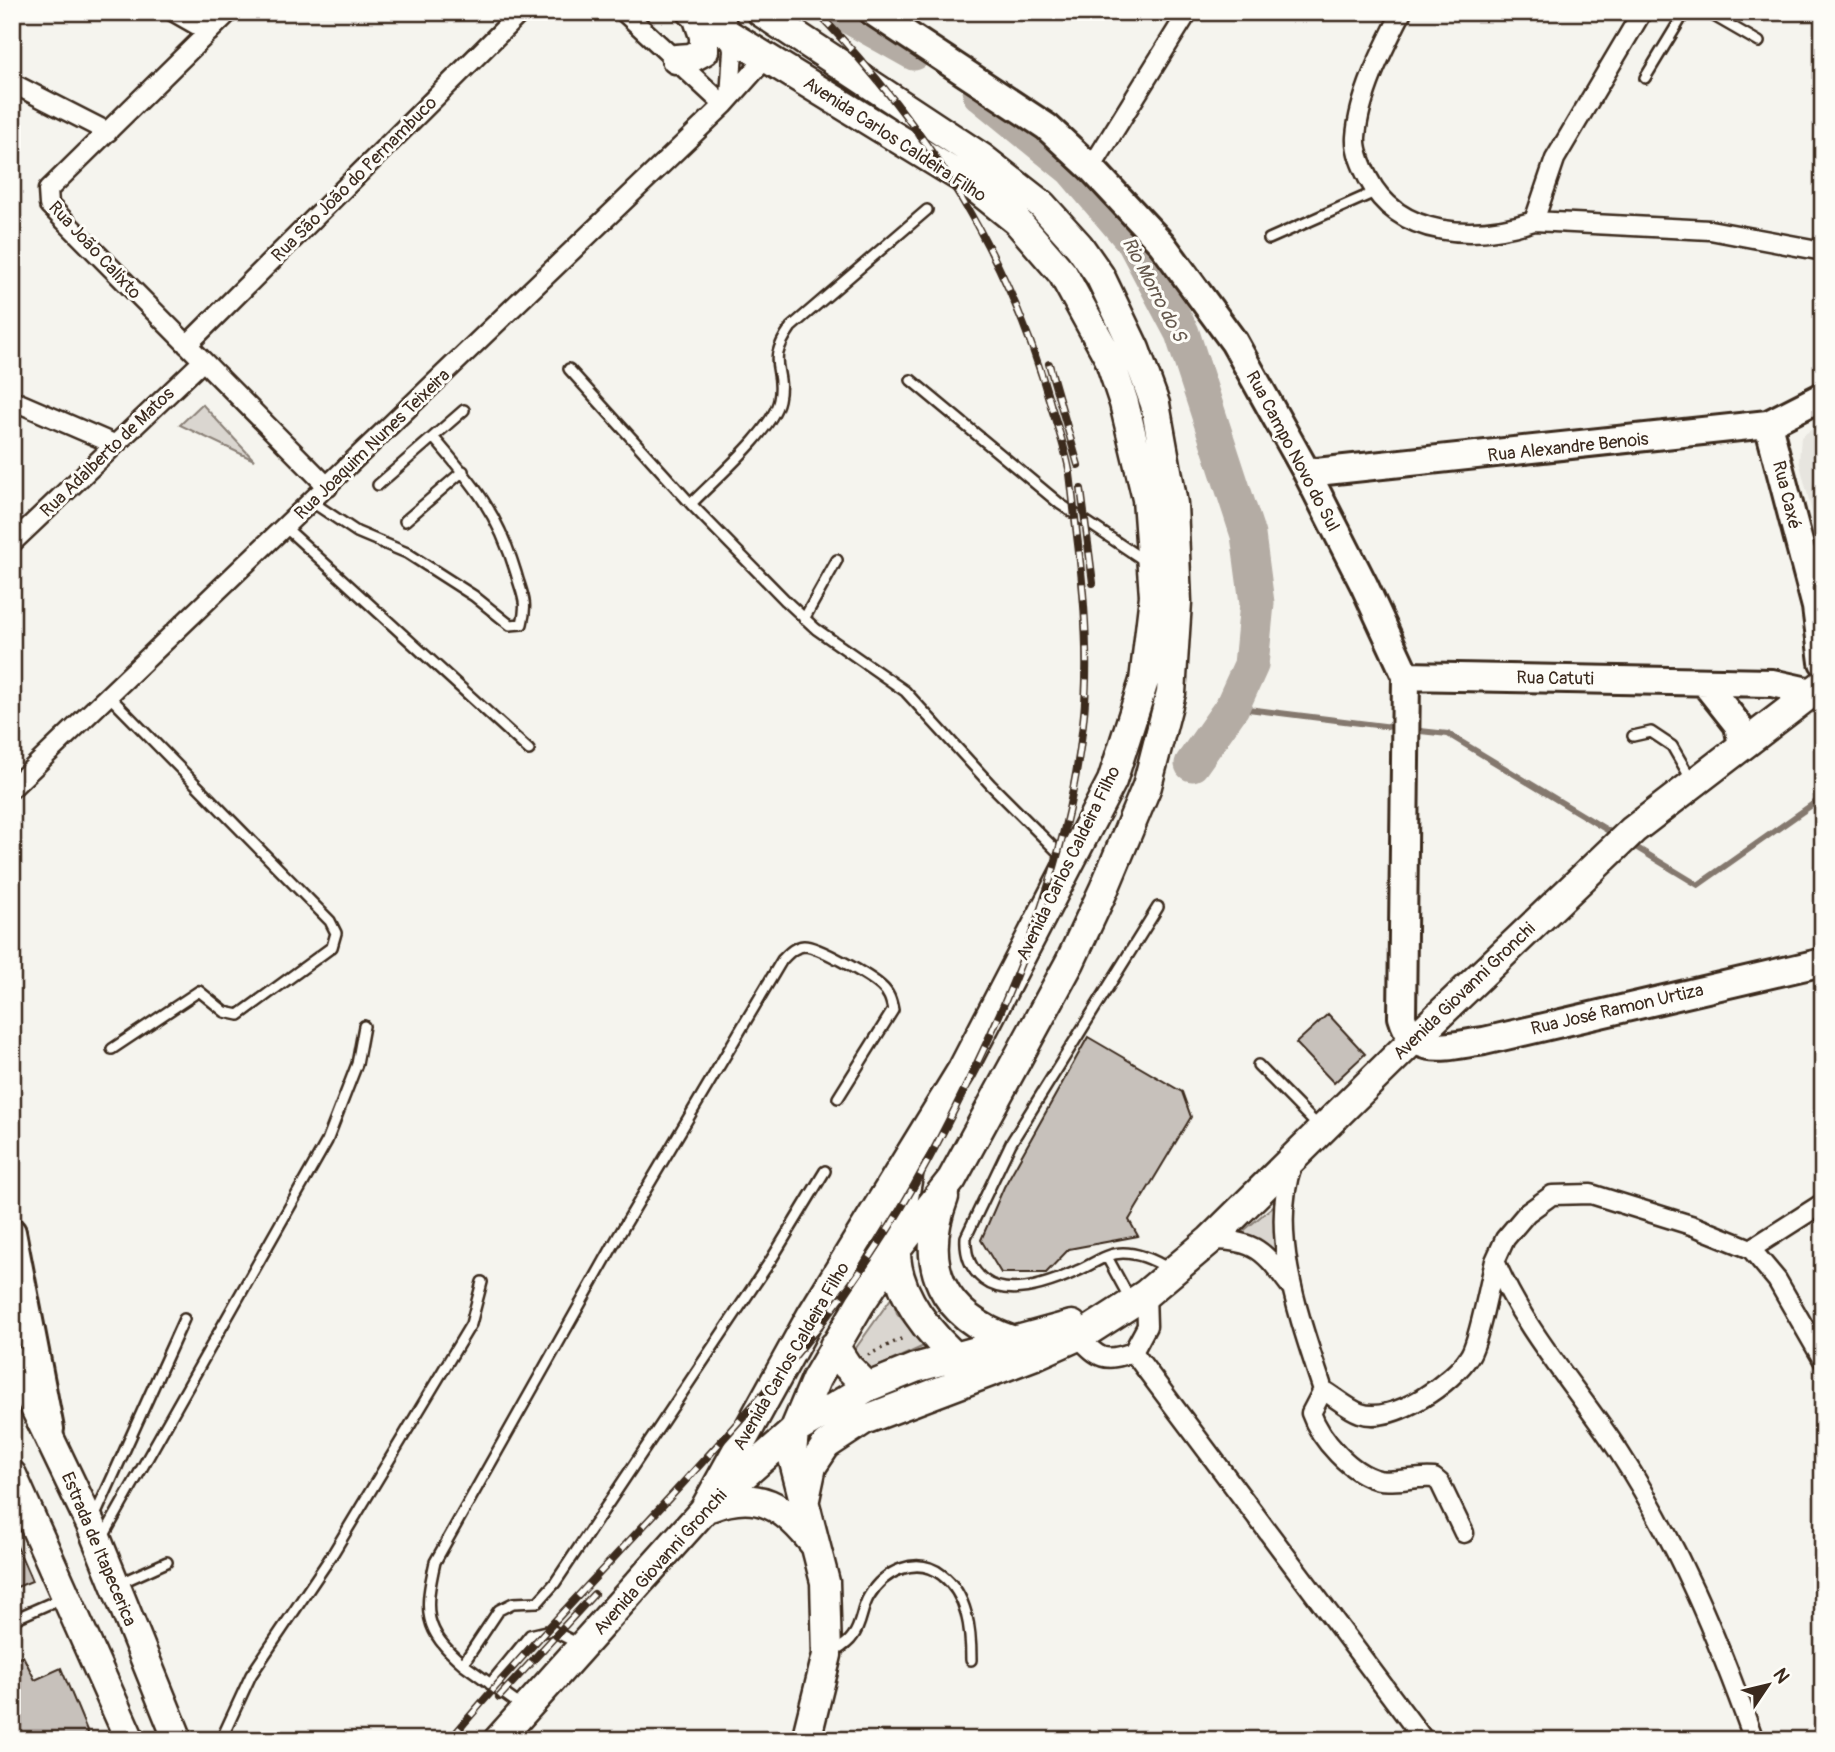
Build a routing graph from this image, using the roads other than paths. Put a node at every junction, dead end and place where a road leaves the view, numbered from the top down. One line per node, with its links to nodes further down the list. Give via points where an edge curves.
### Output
1 (174, 12): 13 (street)
2 (229, 12): 13 (street, Rua João Calixto)
3 (521, 12): 27 (street, Rua São João do Pernambuco)
4 (624, 12): 16 (street)
5 (761, 12): 72 (main road, Avenida Carlos Caldeira Filho, via 982,158 1042,205 1079,246 1100,276 1139,360 1155,404 1173,504 1177,602 1171,693 1147,786 1070,962)
6 (873, 12): 21 (street, Rua Campo Novo do Sul, via 1047,127)
7 (1188, 12): 21 (street)
8 (1402, 12): 22 (street, via 1362,106 1356,140 1361,165)
9 (1642, 12): 24 (street, via 1555,159)
10 (1685, 12): 17 (lane)
11 (1707, 12): 14 (lane)
12 (711, 19): 15 (main road, Avenida Carlos Caldeira Filho); 16 (main road, via 704,51); 19 (street)
13 (209, 32): 20 (street, Rua João Calixto)
14 (1759, 42)
15 (766, 58): 19 (street, Rua Joaquim Nunes Teixeira); 47 (main road, Avenida Carlos Caldeira Filho, via 967,181 1017,221 1063,274 1109,358 1124,403 1147,499)
16 (676, 59): 19 (street)
17 (1645, 78)
18 (12, 83): 20 (street)
19 (727, 101): 40 (street, Rua Joaquim Nunes Teixeira)
20 (108, 132): 27 (street, Rua João Calixto, via 48,190 49,205)
21 (1091, 168): 38 (street, Rua Campo Novo do Sul, via 1162,244 1234,342)
22 (1375, 192): 24 (street, via 1404,217 1433,229 1475,233); 25 (lane)
23 (927, 210): 42 (lane, via 791,327 775,359 780,398 774,415)
24 (1534, 221): 26 (street, via 1710,230)
25 (1269, 239)
26 (1823, 251)
27 (187, 345): 28 (street, Rua João Calixto)
28 (203, 361): 36 (street, Rua Adalberto de Matos); 40 (street, Rua João Calixto)
29 (569, 369): 42 (lane)
30 (911, 380): 47 (lane, via 1060,503)
31 (1823, 396): 34 (street, Rua Alexandre Benois)
32 (12, 400): 36 (street)
33 (464, 410): 35 (lane)
34 (1768, 424): 38 (street, Rua Alexandre Benois); 48 (street, Rua Caxé)
35 (433, 437): 37 (lane); 39 (lane)
36 (114, 443): 45 (street, Rua Adalberto de Matos)
37 (463, 471): 41 (lane, via 490,506 508,544 527,605 522,624 510,625 407,553 357,532); 43 (lane)
38 (1307, 473): 51 (street, Rua Campo Novo do Sul)
39 (378, 485)
40 (328, 487): 41 (street, Rua Joaquim Nunes Teixeira)
41 (312, 502): 44 (street, Rua Joaquim Nunes Teixeira)
42 (691, 504): 49 (lane)
43 (405, 521)
44 (285, 527): 54 (street, Rua Joaquim Nunes Teixeira); 57 (lane)
45 (12, 543)
46 (837, 560): 49 (lane)
47 (1150, 564): 60 (main road, Avenida Carlos Caldeira Filho, via 1154,596 1144,681 1112,781)
48 (1819, 609): 50 (street, Rua Caxé)
49 (804, 619): 60 (lane, via 905,691)
50 (1823, 662)
51 (1406, 676): 52 (street, Rua Catuti); 64 (street, Rua Campo Novo do Sul, via 1402,1017)
52 (1704, 682): 53 (street, Rua Catuti); 56 (street, via 1738,725)
53 (1817, 688): 56 (main road, Avenida Giovanni Gronchi)
54 (109, 696): 59 (street, Rua Joaquim Nunes Teixeira); 65 (lane, via 330,921 336,933 332,947 239,1015 225,1012 199,991)
55 (1633, 736): 58 (lane, via 1651,732 1672,746)
56 (1742, 745): 58 (main road, Avenida Giovanni Gronchi)
57 (529, 750)
58 (1693, 783): 64 (main road, Avenida Giovanni Gronchi, via 1633,830)
59 (12, 788)
60 (1070, 864): 69 (main road, Avenida Carlos Caldeira Filho, via 962,1070)
61 (1158, 907): 78 (lane, via 1011,1143 966,1237 965,1252 976,1273 999,1288 1037,1285)
62 (1823, 962): 64 (street, Rua José Ramon Urtiza, via 1484,1041 1429,1048)
63 (364, 1026): 101 (lane, via 357,1064 327,1141)
64 (1413, 1040): 68 (main road, Avenida Giovanni Gronchi)
65 (112, 1049)
66 (1258, 1065): 68 (lane)
67 (838, 1098): 110 (lane, via 893,1010 891,998 880,985 832,958 807,946 794,948 782,960 625,1223 435,1562 427,1614 438,1641)
68 (1322, 1130): 70 (main road, Avenida Giovanni Gronchi)
69 (910, 1157): 77 (main road); 99 (main road, Avenida Carlos Caldeira Filho, via 811,1316)
70 (1294, 1158): 75 (main road, Avenida Giovanni Gronchi); 82 (street, via 1283,1194)
71 (825, 1171): 110 (lane, via 771,1260 555,1583 538,1602 513,1603 499,1610)
72 (952, 1179): 77 (main road, Avenida Carlos Caldeira Filho); 86 (main road, via 934,1223 932,1246 939,1283 971,1322)
73 (1823, 1203): 76 (street)
74 (12, 1232): 96 (street)
75 (1210, 1240): 80 (main road, Avenida Giovanni Gronchi); 82 (street, via 1252,1244)
76 (1751, 1249): 79 (street, via 1591,1194 1552,1195 1516,1224); 91 (street, via 1777,1280)
77 (896, 1250): 87 (main road, Avenida Carlos Caldeira Filho); 89 (main road, via 906,1293 933,1336)
78 (1107, 1256): 80 (lane, via 1123,1253 1148,1258); 83 (lane)
79 (1496, 1261): 94 (street, via 1471,1354 1424,1400 1387,1412 1362,1414); 119 (street, via 1509,1294 1619,1451 1662,1522 1713,1627)
80 (1173, 1271): 83 (main road, Avenida Giovanni Gronchi)
81 (482, 1282): 115 (lane, via 471,1324 332,1555 251,1675)
82 (1291, 1287): 94 (street)
83 (1132, 1303): 85 (main road, Avenida Giovanni Gronchi); 86 (main road, Avenida Giovanni Gronchi); 88 (street, via 1147,1326)
84 (184, 1319): 101 (lane)
85 (1078, 1337): 88 (street, via 1103,1358); 92 (main road, Avenida Giovanni Gronchi)
86 (1011, 1339): 89 (main road, Avenida Giovanni Gronchi)
87 (834, 1346): 93 (main road); 95 (main road, Avenida Carlos Caldeira Filho)
88 (1133, 1352): 118 (street)
89 (954, 1355): 92 (main road, via 973,1370); 93 (main road, Avenida Giovanni Gronchi)
90 (12, 1360): 96 (main road, Estrada de Itapecerica)
91 (1823, 1360)
92 (991, 1374): 98 (main road, Avenida Giovanni Gronchi, via 864,1420 826,1445 812,1466)
93 (868, 1387): 95 (main road, Avenida Giovanni Gronchi)
94 (1323, 1390): 100 (street, via 1311,1413 1315,1425 1341,1455 1362,1475 1381,1480 1434,1478)
95 (794, 1431): 98 (main road, via 792,1454); 99 (main road, Avenida Giovanni Gronchi)
96 (53, 1444): 101 (main road, Estrada de Itapecerica)
97 (12, 1475): 105 (main road, via 23,1510)
98 (805, 1502): 102 (main road)
99 (704, 1510): 102 (main road, via 733,1498 766,1502 804,1530); 107 (main road, Avenida Giovanni Gronchi)
100 (1464, 1533)
101 (95, 1535): 104 (main road, Estrada de Itapecerica)
102 (817, 1547): 108 (main road, via 825,1582)
103 (167, 1562): 104 (lane)
104 (115, 1586): 114 (main road, Estrada de Itapecerica)
105 (66, 1596): 106 (lane); 113 (main road)
106 (12, 1620)
107 (584, 1646): 111 (lane, via 551,1630 538,1632 519,1646); 112 (main road, Avenida Giovanni Gronchi)
108 (827, 1655): 109 (lane, via 852,1638 869,1595 885,1576 914,1565 936,1570 957,1592 971,1629); 117 (main road)
109 (971, 1660)
110 (463, 1664): 111 (lane)
111 (490, 1684): 112 (lane)
112 (526, 1709): 116 (main road, Avenida Giovanni Gronchi)
113 (130, 1740)
114 (178, 1740)
115 (222, 1740)
116 (498, 1740)
117 (806, 1740)
118 (1424, 1740)
119 (1754, 1740)

